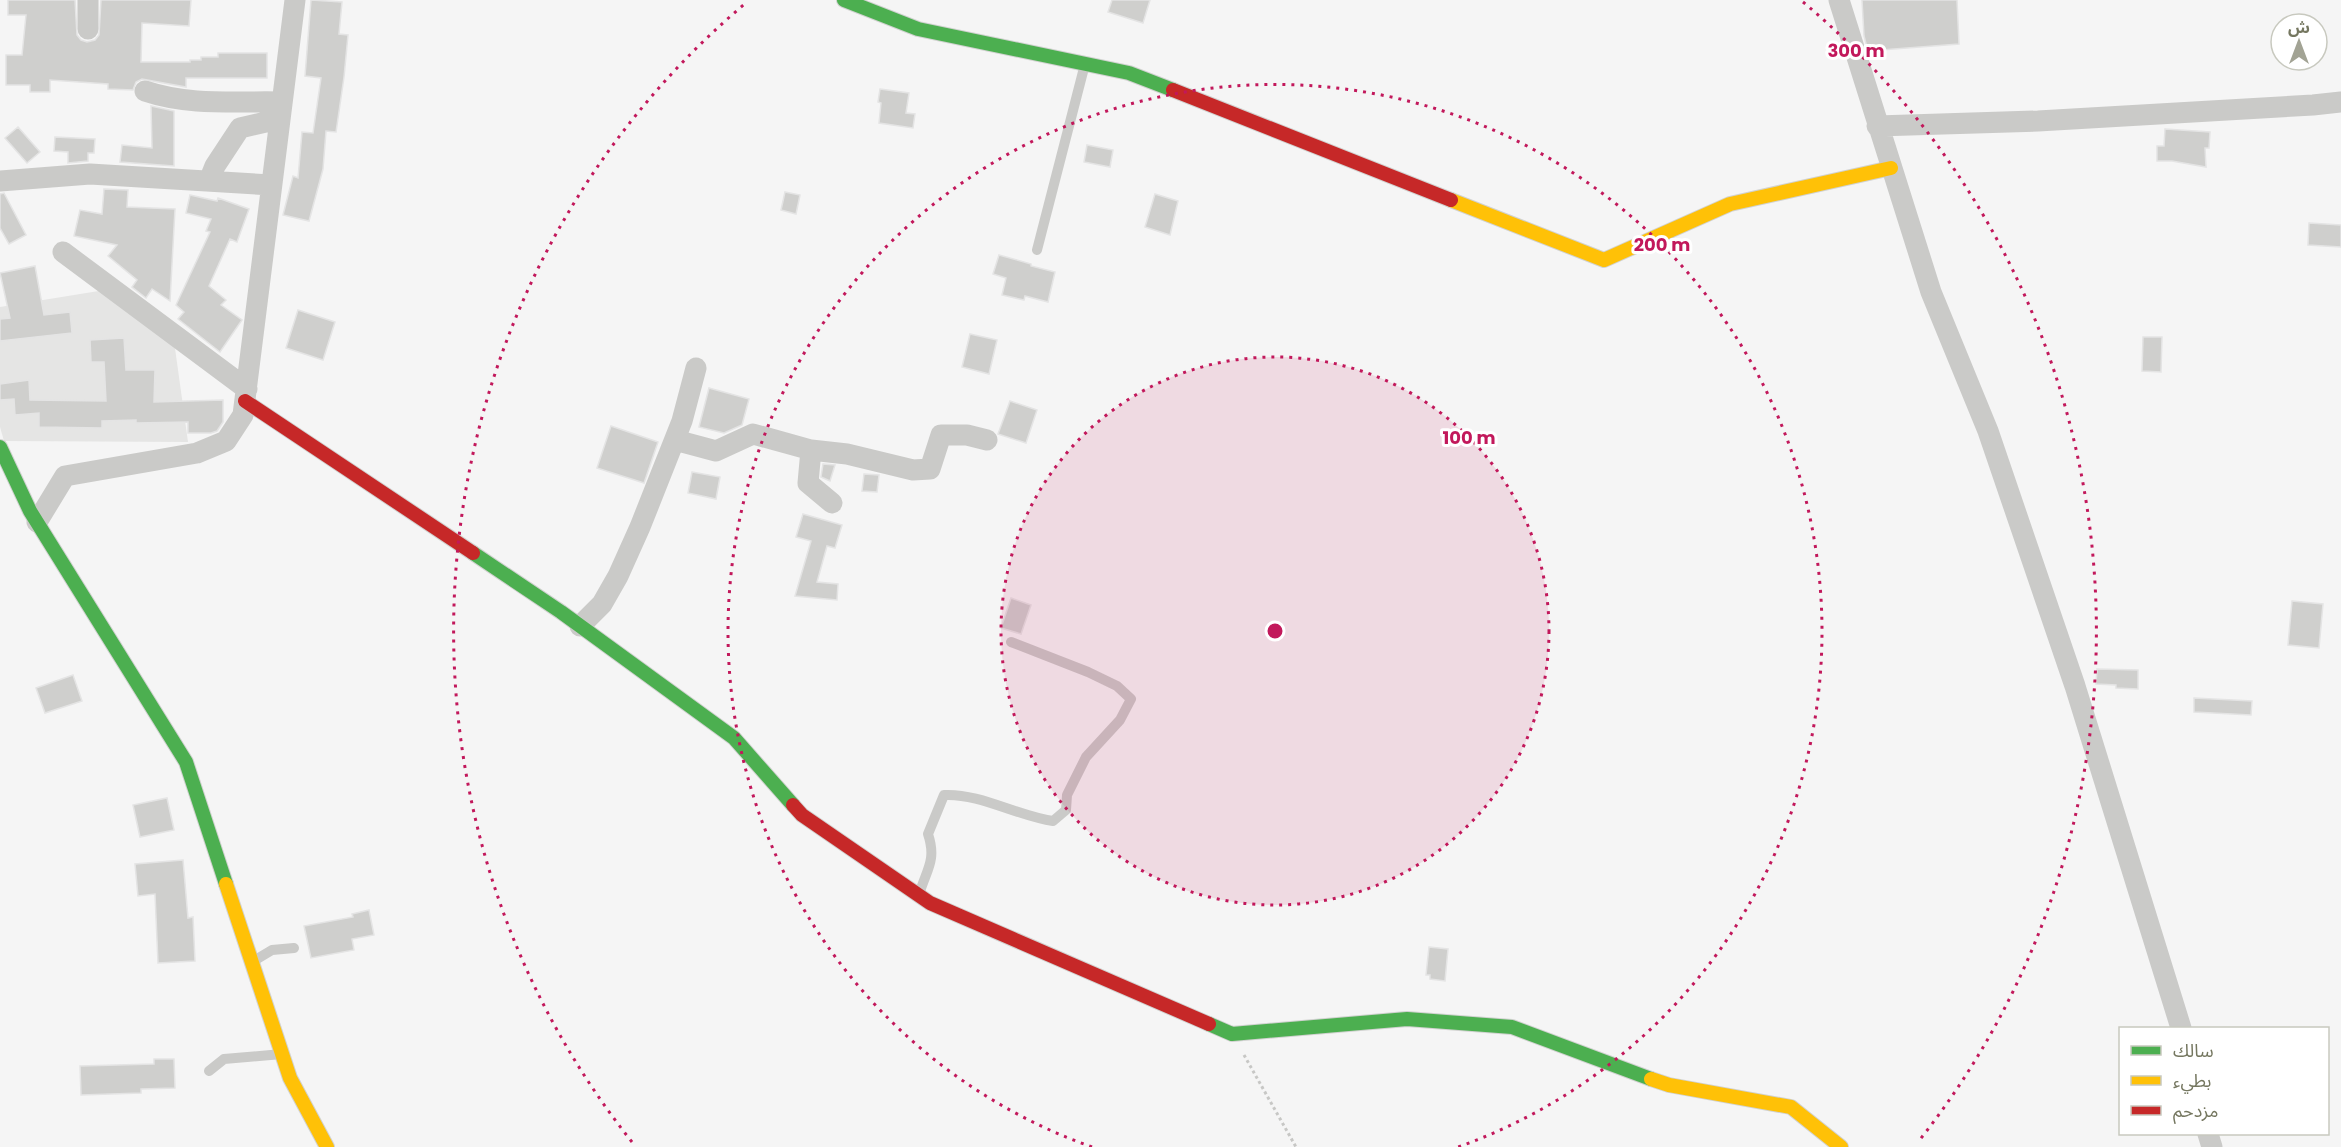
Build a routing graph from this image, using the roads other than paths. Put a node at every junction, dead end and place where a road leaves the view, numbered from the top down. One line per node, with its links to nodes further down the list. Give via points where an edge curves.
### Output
1 (88, 0): 5 (street)
2 (295, 0): 9 (street)
3 (844, 0): 6 (street, via 918,29)
4 (1839, 0): 10 (street)
5 (88, 29)
6 (1085, 64): 11 (street, via 1130,73 1604,260 1730,204); 15 (lane)
7 (145, 91): 9 (street, via 165,98)
8 (2341, 102): 10 (street)
9 (280, 110): 13 (street, via 240,128 214,166); 14 (street)
10 (1877, 126): 11 (street)
11 (1891, 168): 30 (street, via 1931,292 1988,431 2075,686)
12 (0, 181): 13 (street, via 90,174)
13 (209, 181): 14 (street)
14 (271, 185): 18 (street)
15 (1037, 250)
16 (63, 252): 18 (street)
17 (696, 368): 19 (street)
18 (246, 395): 24 (street, via 243,415 226,441 197,453 64,476); 25 (street)
19 (675, 440): 22 (street, via 716,451 753,434); 25 (street, via 618,576 602,604)
20 (987, 440): 22 (street, via 941,435 930,469 913,470 847,454)
21 (0, 447): 24 (street)
22 (811, 450): 23 (street, via 808,483)
23 (832, 503)
24 (37, 522): 29 (street, via 186,762)
25 (580, 626): 27 (street, via 734,738 802,815)
26 (1011, 642): 27 (lane, via 1089,672 1117,686 1131,699 1120,720 1086,757 1067,795 1066,810 1053,821 1033,819 959,795 944,795 928,834 933,850 931,865)
27 (919, 895): 34 (street, via 1232,1034 1407,1019 1512,1027 1669,1085 1791,1107)
28 (294, 948): 29 (lane, via 272,950)
29 (252, 962): 31 (street)
30 (2180, 1027)
31 (282, 1054): 32 (lane, via 224,1059); 33 (street, via 290,1078)
32 (209, 1071)
33 (327, 1147)
34 (1841, 1147)

